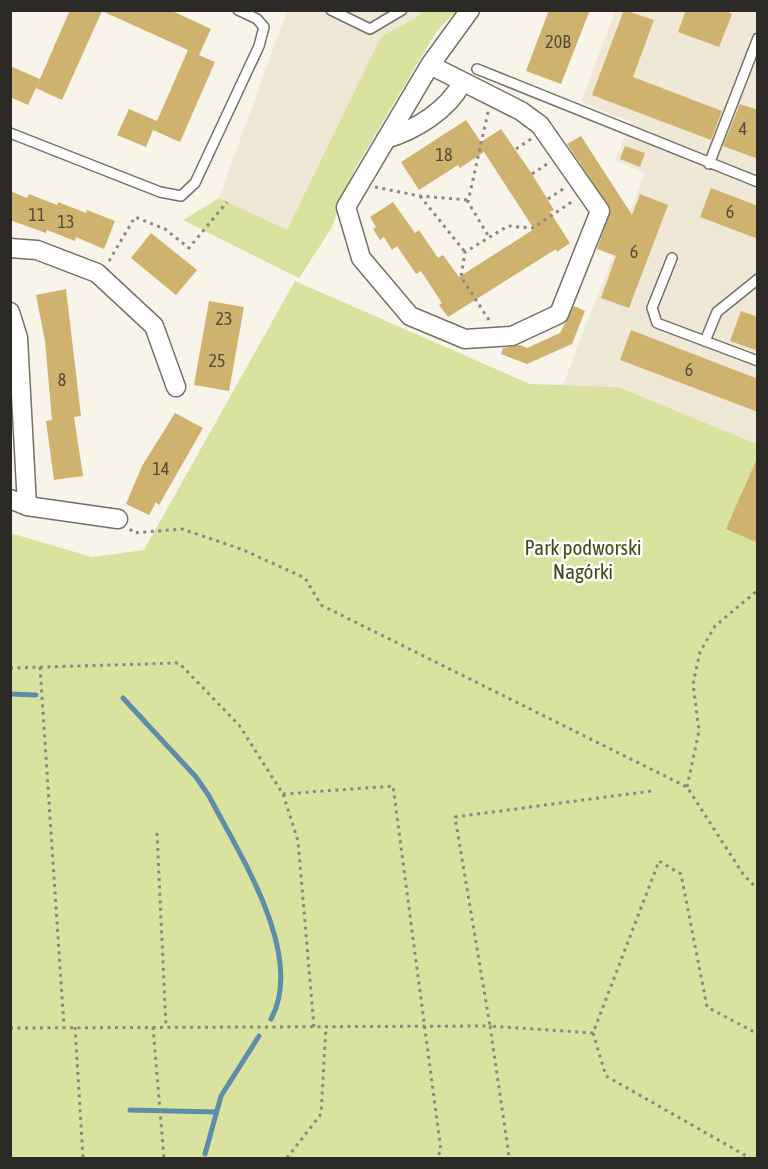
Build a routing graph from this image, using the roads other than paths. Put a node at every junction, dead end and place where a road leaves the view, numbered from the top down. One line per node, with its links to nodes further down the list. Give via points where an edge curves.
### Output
1 (238, 10): 9 (lane, via 264,27 259,46 195,183 181,196 160,192)
2 (331, 10): 3 (lane, via 370,29)
3 (402, 10)
4 (470, 10): 6 (street)
5 (758, 38): 11 (lane)
6 (430, 65): 8 (street); 10 (street)
7 (477, 69): 11 (lane)
8 (462, 83): 10 (street, via 453,99 407,133); 10 (street, via 521,111 540,125 600,211 559,314 512,336 465,339 411,316 362,258 346,207)
9 (10, 133)
10 (386, 139)
11 (709, 164): 12 (lane)
12 (758, 182)
13 (10, 248): 19 (street, via 37,250 97,273 154,326)
14 (672, 258): 17 (lane, via 652,308 657,323)
15 (758, 279): 17 (lane, via 717,312)
16 (10, 312): 20 (street, via 18,338)
17 (705, 341): 18 (lane)
18 (758, 361)
19 (176, 387)
20 (19, 502): 21 (street)
21 (118, 519)

